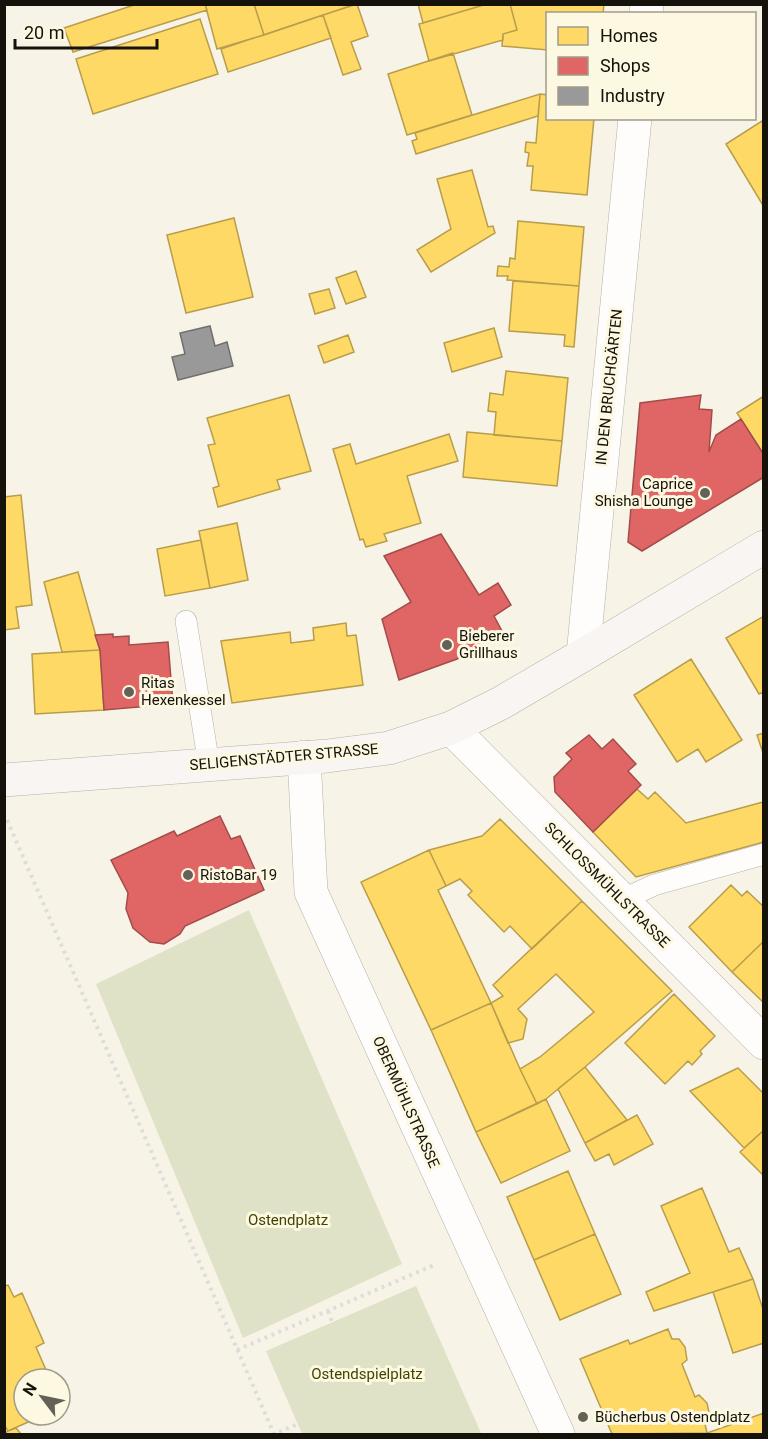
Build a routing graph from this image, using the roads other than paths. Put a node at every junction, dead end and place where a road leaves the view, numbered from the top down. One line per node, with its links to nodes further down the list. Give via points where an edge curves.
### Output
1 (635, 120): 4 (street, IN DEN BRUCHGÄRTEN)
2 (764, 547): 4 (street, SELIGENSTÄDTER STRASSE)
3 (186, 621): 7 (lane)
4 (583, 655): 5 (street, SELIGENSTÄDTER STRASSE)
5 (451, 728): 6 (street, SELIGENSTÄDTER STRASSE, via 389,748); 10 (street, SCHLOSSMÜHLSTRASSE)
6 (304, 757): 7 (street, SELIGENSTÄDTER STRASSE); 12 (street, OBERMÜHLSTRASSE, via 311,892)
7 (209, 765): 8 (street, SELIGENSTÄDTER STRASSE)
8 (4, 780)
9 (764, 854): 10 (lane, via 654,885)
10 (622, 900): 11 (street, SCHLOSSMÜHLSTRASSE)
11 (764, 1042)
12 (558, 1434)

